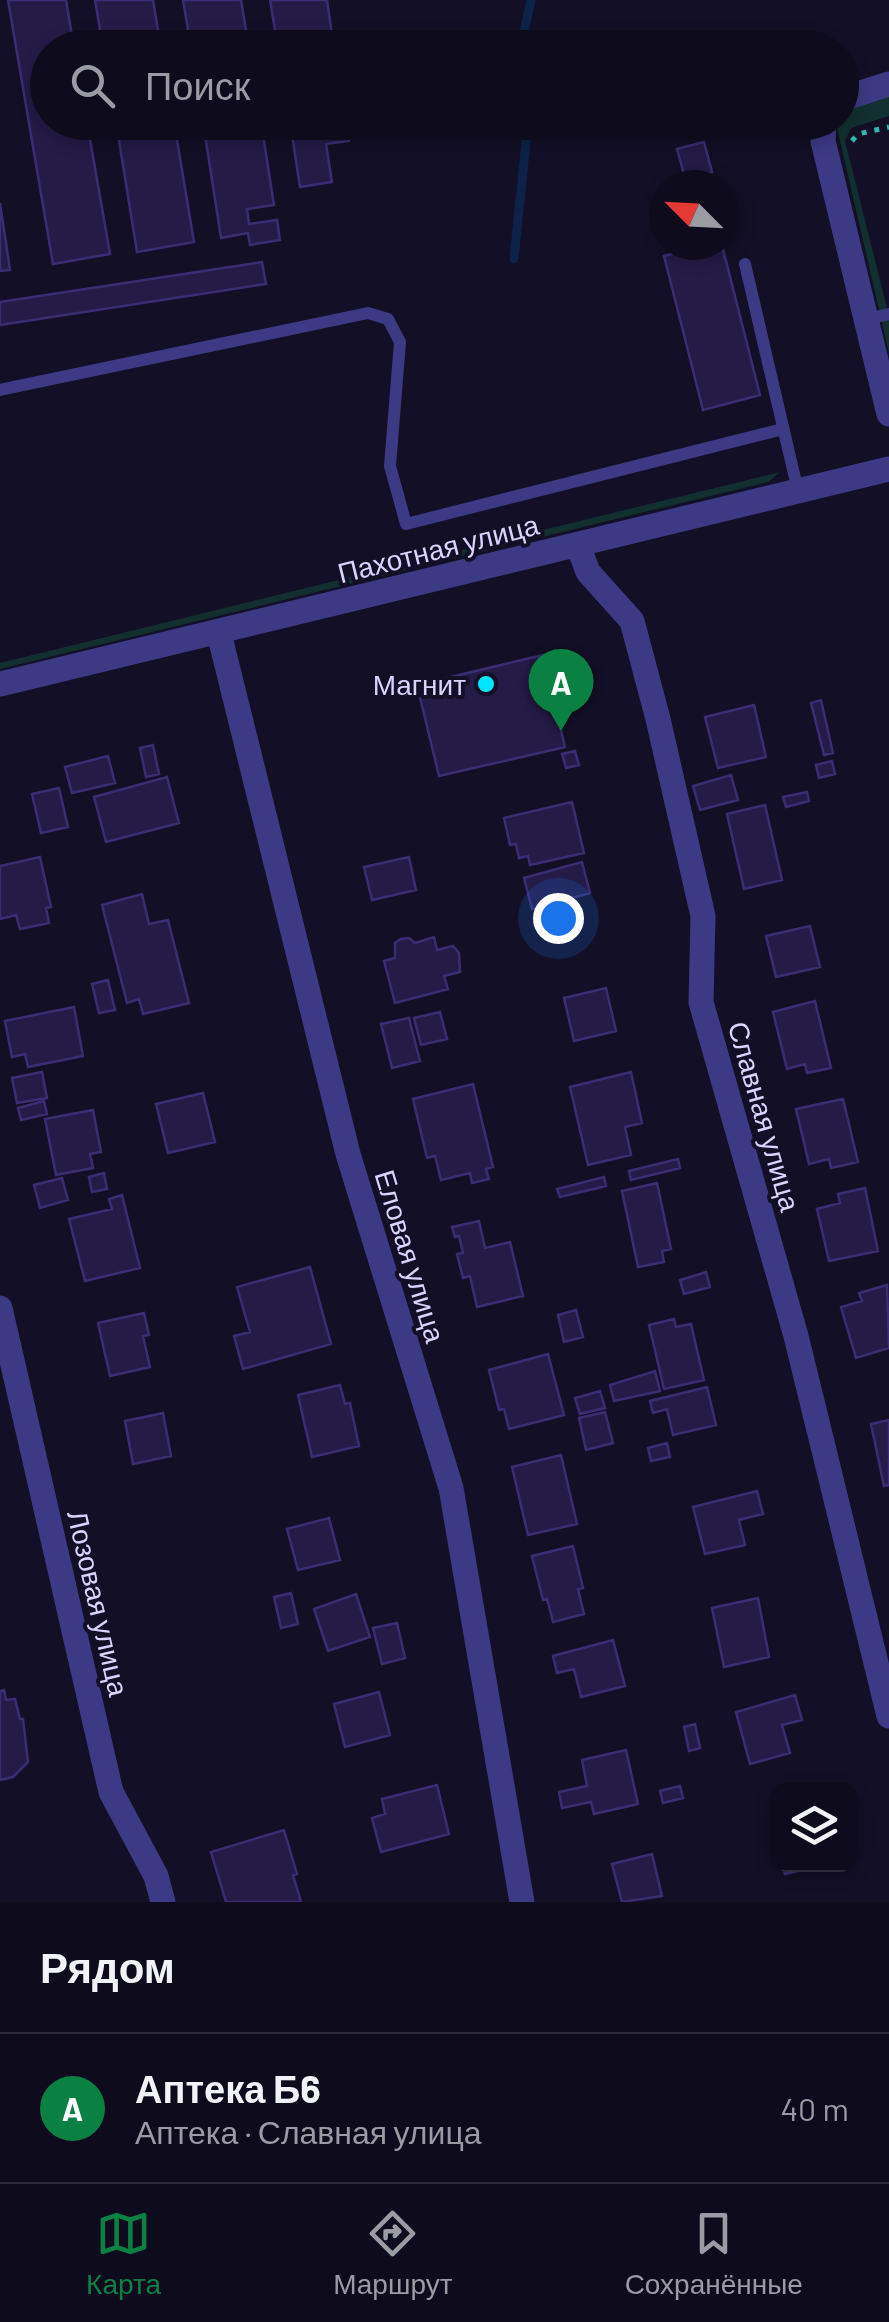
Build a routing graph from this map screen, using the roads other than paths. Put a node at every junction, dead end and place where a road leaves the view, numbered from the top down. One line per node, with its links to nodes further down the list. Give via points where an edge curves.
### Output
1 (889, 84): 2 (street)
2 (859, 94)
3 (823, 140): 5 (street)
4 (745, 264): 8 (lane)
5 (878, 317): 7 (street)
6 (0, 390): 8 (lane, via 368,313 388,318 400,342 390,466 406,524)
7 (888, 402)
8 (783, 429): 10 (lane)
9 (889, 468): 10 (street, Пахотная улица)
10 (798, 491): 11 (street, Пахотная улица)
11 (578, 545): 12 (street, Пахотная улица); 15 (street, Славная улица, via 588,572 632,620 654,702 704,916 701,1002 796,1336)
12 (219, 633): 13 (street, Пахотная улица); 17 (street, Еловая улица, via 348,1154 451,1488)
13 (0, 684)
14 (0, 1308): 16 (street, Лозовая улица, via 111,1792)
15 (889, 1716)
16 (163, 1902)
17 (522, 1902)

